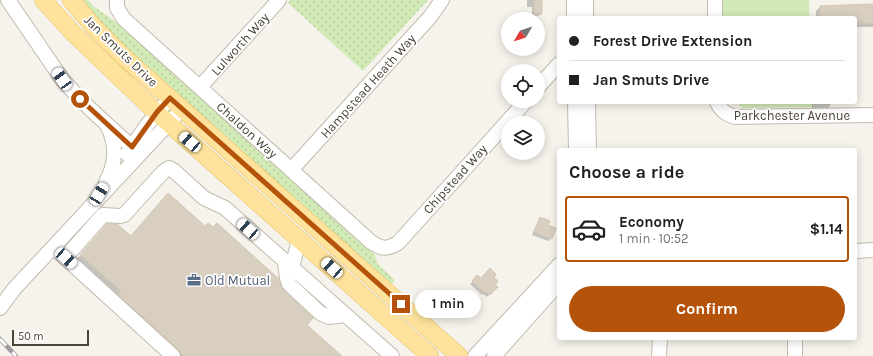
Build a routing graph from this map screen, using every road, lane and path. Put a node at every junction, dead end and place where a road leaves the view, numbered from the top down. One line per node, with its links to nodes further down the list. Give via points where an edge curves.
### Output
1 (8, 0): 23 (street, via 62,79)
2 (43, 0): 22 (main road, Jan Smuts Drive, via 72,33)
3 (71, 0): 16 (main road, Jan Smuts Drive, via 96,29)
4 (279, 0): 15 (street, Lulworth Way)
5 (442, 0): 27 (street, Hampstead Heath Way, via 430,17)
6 (574, 0): 10 (street)
7 (586, 0): 11 (street)
8 (715, 0): 12 (street)
9 (117, 4): 15 (street, Chaldon Way, via 124,19)
10 (574, 16)
11 (586, 16)
12 (715, 16)
13 (557, 66): 14 (street)
14 (545, 79)
15 (200, 87): 27 (street, Chaldon Way)
16 (176, 104): 22 (street); 47 (main road, Jan Smuts Drive)
17 (575, 104): 24 (street)
18 (588, 104): 25 (street)
19 (718, 104): 21 (street, Parkchester Avenue, via 726,114 734,117)
20 (520, 108): 33 (street, Chipstead Way, via 398,243 389,248)
21 (873, 115)
22 (163, 118): 26 (street); 31 (main road, Jan Smuts Drive)
23 (106, 123): 26 (street); 28 (street, via 114,143 114,154 112,169)
24 (576, 148)
25 (589, 148)
26 (136, 151): 28 (street); 29 (street)
27 (291, 170): 33 (street, Chaldon Way, via 371,242)
28 (106, 182): 29 (street)
29 (96, 202): 30 (street); 32 (street)
30 (108, 215): 36 (street); 37 (street, via 124,215 169,168 204,198 225,208)
31 (299, 239): 37 (street); 46 (main road, Jan Smuts Drive)
32 (54, 247): 36 (street); 40 (street, via 14,289)
33 (381, 248)
34 (857, 250): 35 (street)
35 (873, 250)
36 (66, 258): 44 (street)
37 (288, 265): 45 (street)
38 (557, 267): 41 (street)
39 (557, 285): 41 (street)
40 (0, 308)
41 (507, 332): 48 (street); 49 (street)
42 (660, 340): 50 (street)
43 (795, 340): 51 (street)
44 (174, 356)
45 (392, 356)
46 (430, 356)
47 (459, 356)
48 (475, 356)
49 (494, 356)
50 (659, 356)
51 (795, 356)

